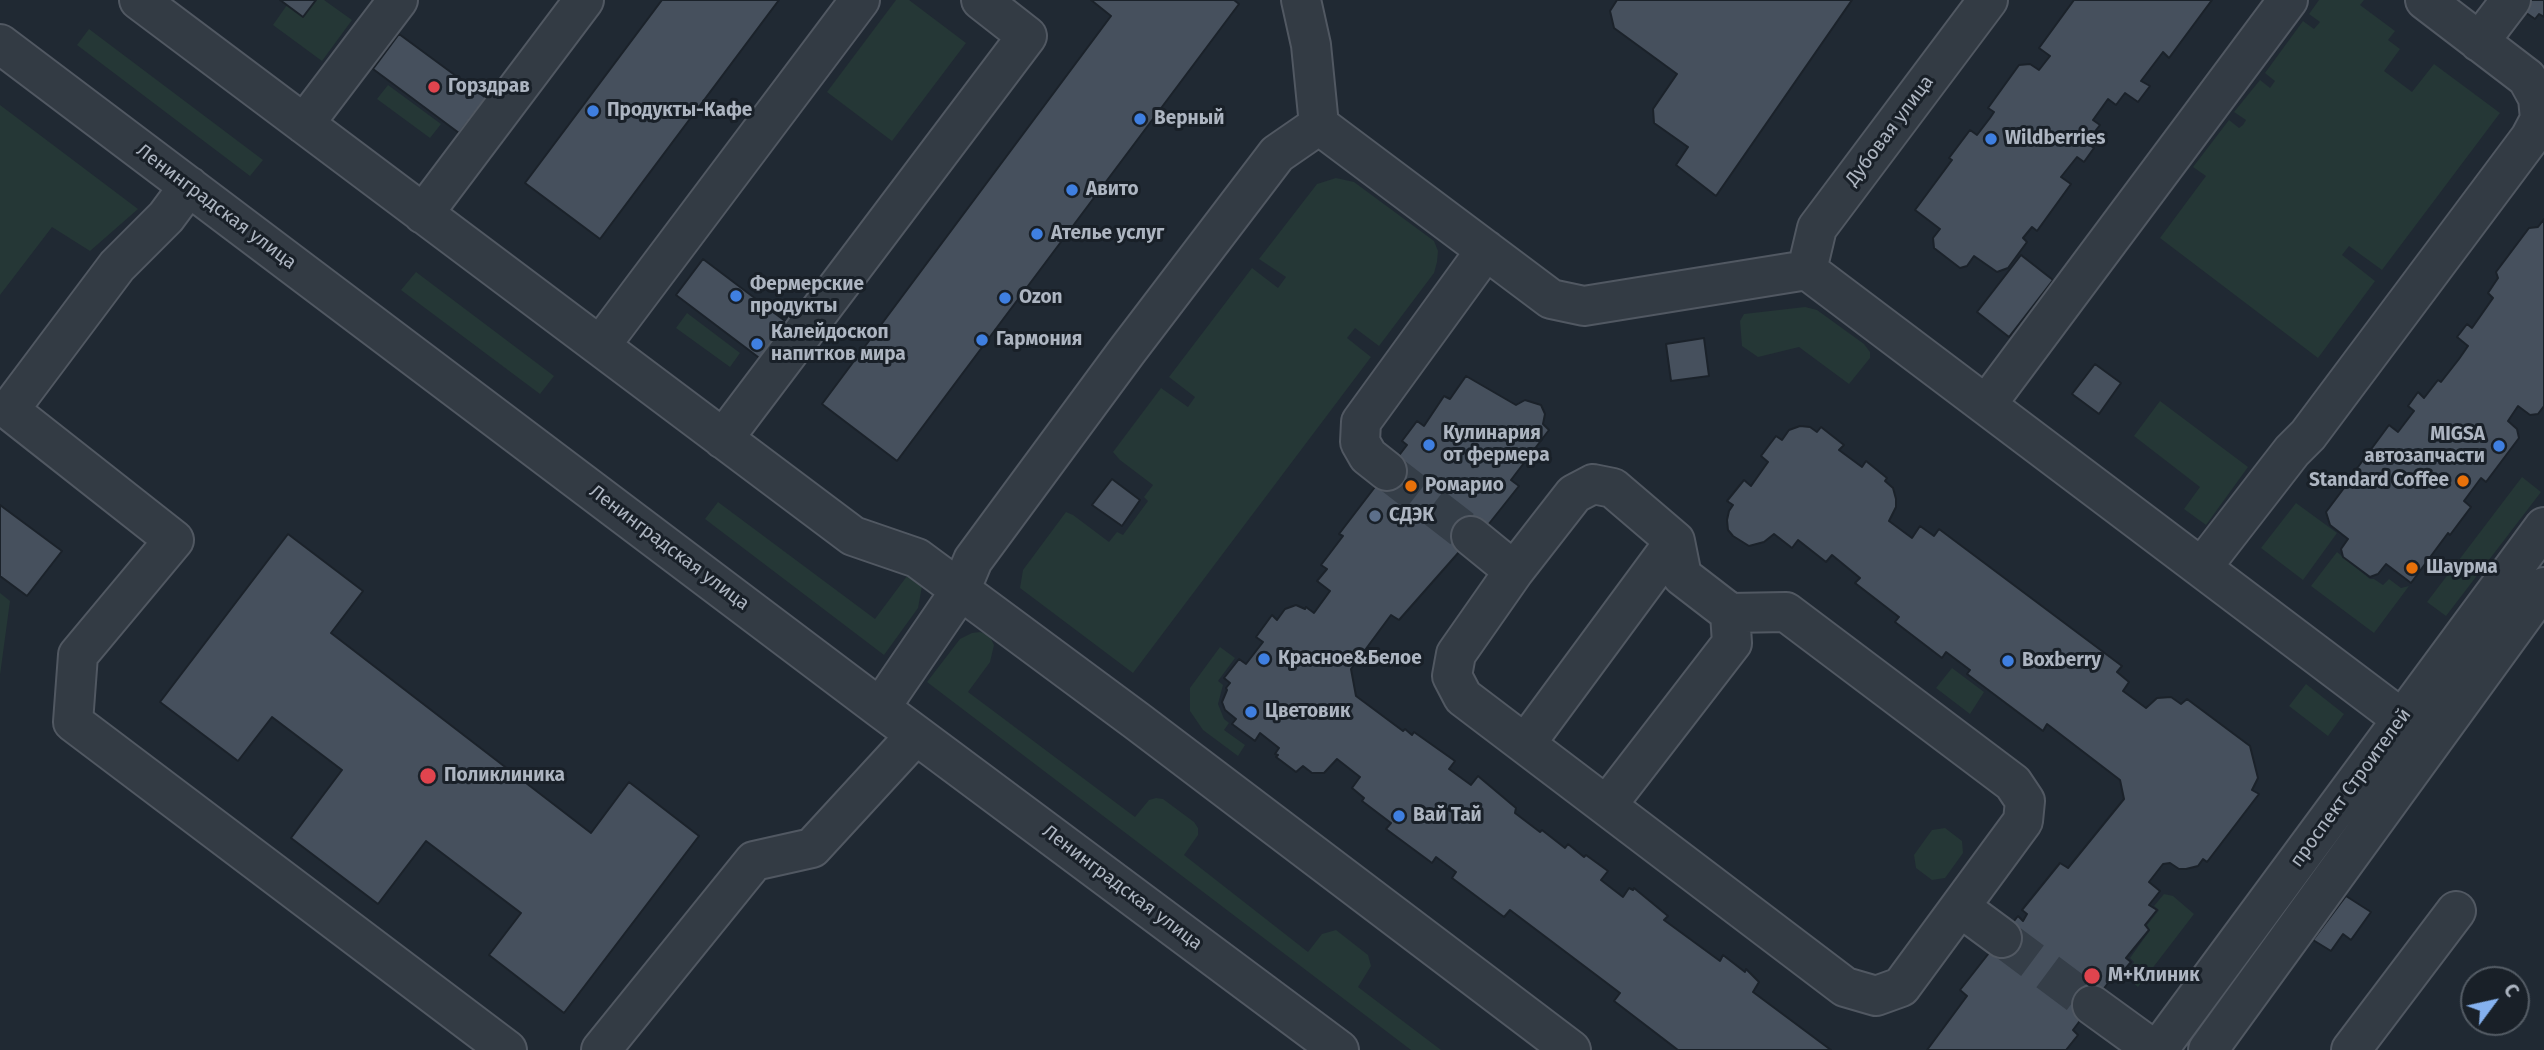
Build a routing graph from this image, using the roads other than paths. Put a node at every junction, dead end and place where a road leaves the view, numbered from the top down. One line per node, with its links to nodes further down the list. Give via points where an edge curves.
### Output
1 (139, 0): 13 (street)
2 (398, 0): 13 (street)
3 (584, 0): 16 (street)
4 (860, 0): 19 (street)
5 (981, 0): 21 (street, via 1027,36)
6 (1301, 0): 14 (street)
7 (1989, 0): 18 (street, Дубовая улица, via 1817,228)
8 (2288, 0): 20 (street)
9 (2425, 0): 11 (street)
10 (2511, 0): 11 (street)
11 (2479, 42): 26 (street, via 2527,78 2538,98 2540,120 2308,435)
12 (0, 44): 15 (street, Ленинградская улица)
13 (304, 124): 16 (street)
14 (1319, 125): 17 (street); 29 (street, via 1277,154 973,559)
15 (189, 186): 31 (street, Ленинградская улица); 40 (street, via 166,217 117,266 9,410 174,540 78,654 73,722)
16 (423, 214): 19 (street)
17 (1486, 250): 18 (street, via 1551,299 1584,306); 22 (street, via 1361,422 1360,442 1368,456)
18 (1807, 270): 20 (street)
19 (600, 346): 21 (street)
20 (1986, 405): 26 (street)
21 (723, 439): 29 (street, via 853,536 917,558)
22 (1387, 471)
23 (2544, 527): 32 (street, проспект Строителей)
24 (1471, 536): 27 (street)
25 (1675, 541): 27 (street, via 1613,488 1593,484 1574,495); 30 (street, via 1682,576); 34 (street)
26 (2202, 567): 32 (street)
27 (1514, 571): 34 (street, via 1456,654 1452,676 1463,696)
28 (2544, 587): 32 (street, проспект Строителей)
29 (960, 591): 31 (street); 43 (street)
30 (1730, 613): 35 (street, via 1732,643); 36 (street, via 1786,612 2013,783 2025,801 2023,821)
31 (880, 708): 33 (street, Ленинградская улица)
32 (2417, 729): 44 (street, проспект Строителей); 45 (street, проспект Строителей)
33 (916, 735): 41 (street, via 812,848 754,861); 42 (street, Ленинградская улица)
34 (1526, 743): 35 (street)
35 (1607, 805): 36 (street, via 1845,987 1876,996 1901,987)
36 (1959, 907): 38 (street)
37 (2456, 911): 46 (street)
38 (2002, 938)
39 (2092, 1005): 44 (street)
40 (506, 1050)
41 (601, 1050)
42 (1339, 1050)
43 (1571, 1050)
44 (2156, 1050)
45 (2207, 1050)
46 (2351, 1050)

